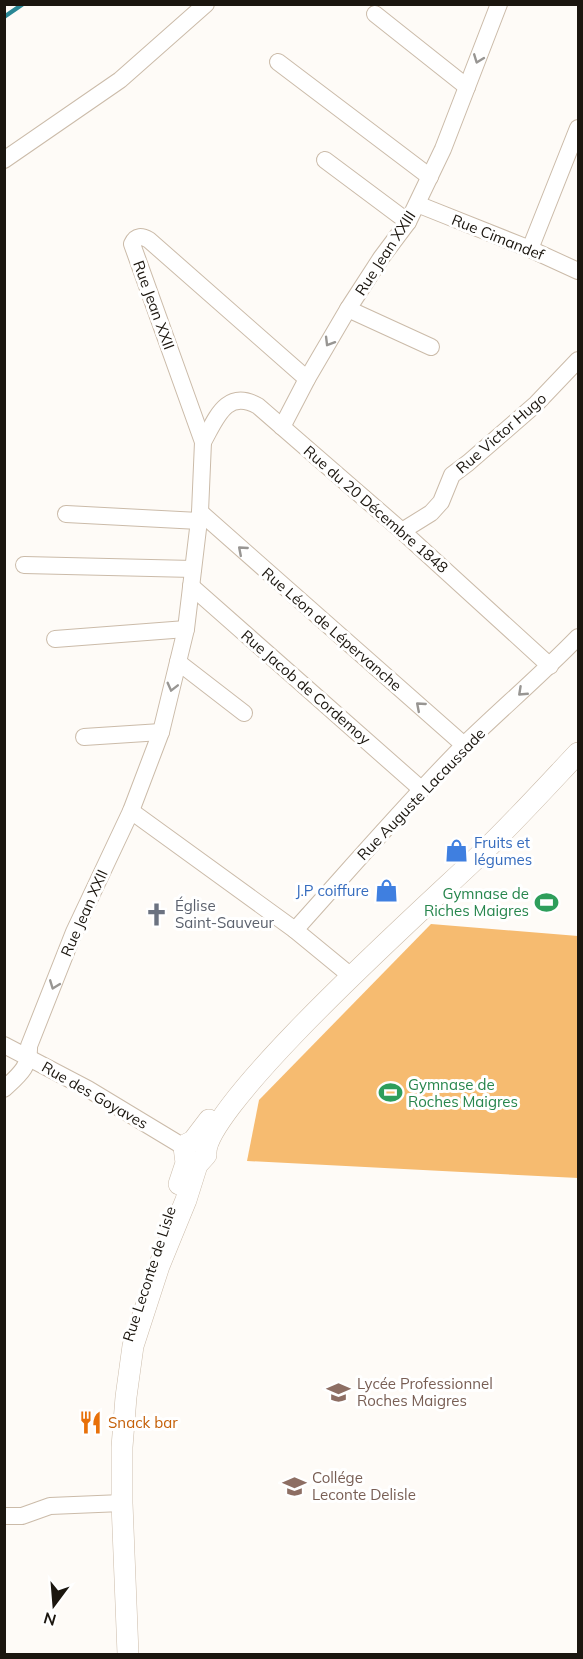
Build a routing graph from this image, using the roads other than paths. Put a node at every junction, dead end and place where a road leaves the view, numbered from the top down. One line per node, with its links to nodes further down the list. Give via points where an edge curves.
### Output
1 (206, 4): 7 (street, via 120,80)
2 (500, 4): 5 (street, Rue Jean XXIII, one-way to 5)
3 (375, 14): 5 (street)
4 (278, 62): 9 (street)
5 (467, 87): 9 (street, Rue Jean XXIII)
6 (579, 128): 12 (street)
7 (4, 160)
8 (325, 160): 11 (street)
9 (430, 177): 10 (street, Rue Jean XXIII)
10 (417, 204): 11 (street, Rue Jean XXIII); 12 (street, Rue Cimandef)
11 (408, 222): 14 (street, Rue Jean XXIII)
12 (530, 249): 13 (street, Rue Cimandef)
13 (579, 271)
14 (348, 309): 15 (street); 17 (street, Rue Jean XXIII, one-way to 17)
15 (431, 347)
16 (579, 360): 22 (street, Rue Victor Hugo, via 536,404 452,475 441,502 431,513)
17 (307, 379): 18 (street, Rue Jean XXIII); 19 (street, Rue Jean XXII, via 149,240 138,236 132,244)
18 (282, 426): 19 (street, Rue du 20 Décembre 1848, via 258,406 238,400 220,412); 22 (street, Rue du 20 Décembre 1848)
19 (203, 442): 21 (street, Rue Jean XXII)
20 (66, 514): 21 (street)
21 (199, 517): 24 (street, Rue Jean XXII); 34 (street, Rue Léon de Lépervanche, one-way to 21)
22 (402, 531): 30 (street, Rue du 20 Décembre 1848)
23 (24, 565): 24 (street)
24 (193, 569): 25 (street, Rue Jean XXII)
25 (191, 586): 26 (street, Rue Jean XXII); 36 (street, Rue Jacob de Cordemoy)
26 (186, 629): 28 (street); 29 (street, Rue Jean XXII)
27 (579, 637): 30 (street, Rue Auguste Lacaussade)
28 (55, 639)
29 (178, 662): 31 (street); 32 (street, Rue Jean XXII, one-way to 32)
30 (550, 666): 34 (street, Rue Auguste Lacaussade, one-way to 34)
31 (244, 713)
32 (161, 732): 33 (street); 37 (street, Rue Jean XXII)
33 (84, 737)
34 (464, 745): 36 (street, Rue Auguste Lacaussade)
35 (579, 753): 39 (main road, Rue Leconte de Lisle, via 485,850)
36 (421, 789): 38 (street, Rue Auguste Lacaussade)
37 (131, 811): 38 (street); 41 (street, Rue Jean XXII, one-way to 41, via 74,932 29,1046)
38 (295, 930): 39 (street)
39 (351, 976): 43 (main road, Rue Leconte de Lisle, via 258,1071)
40 (4, 1045): 41 (street, Rue des Goyaves)
41 (30, 1058): 42 (street, Rue Jean XXII); 43 (street, Rue des Goyaves)
42 (4, 1089)
43 (193, 1152): 44 (main road, Rue Leconte de Lisle, via 125,1343 114,1449)
44 (118, 1503): 45 (street, via 50,1506 22,1516); 46 (main road, Rue Leconte de Lisle); 47 (main road, Rue Leconte de Lisle)
45 (4, 1516)
46 (118, 1654)
47 (128, 1654)

